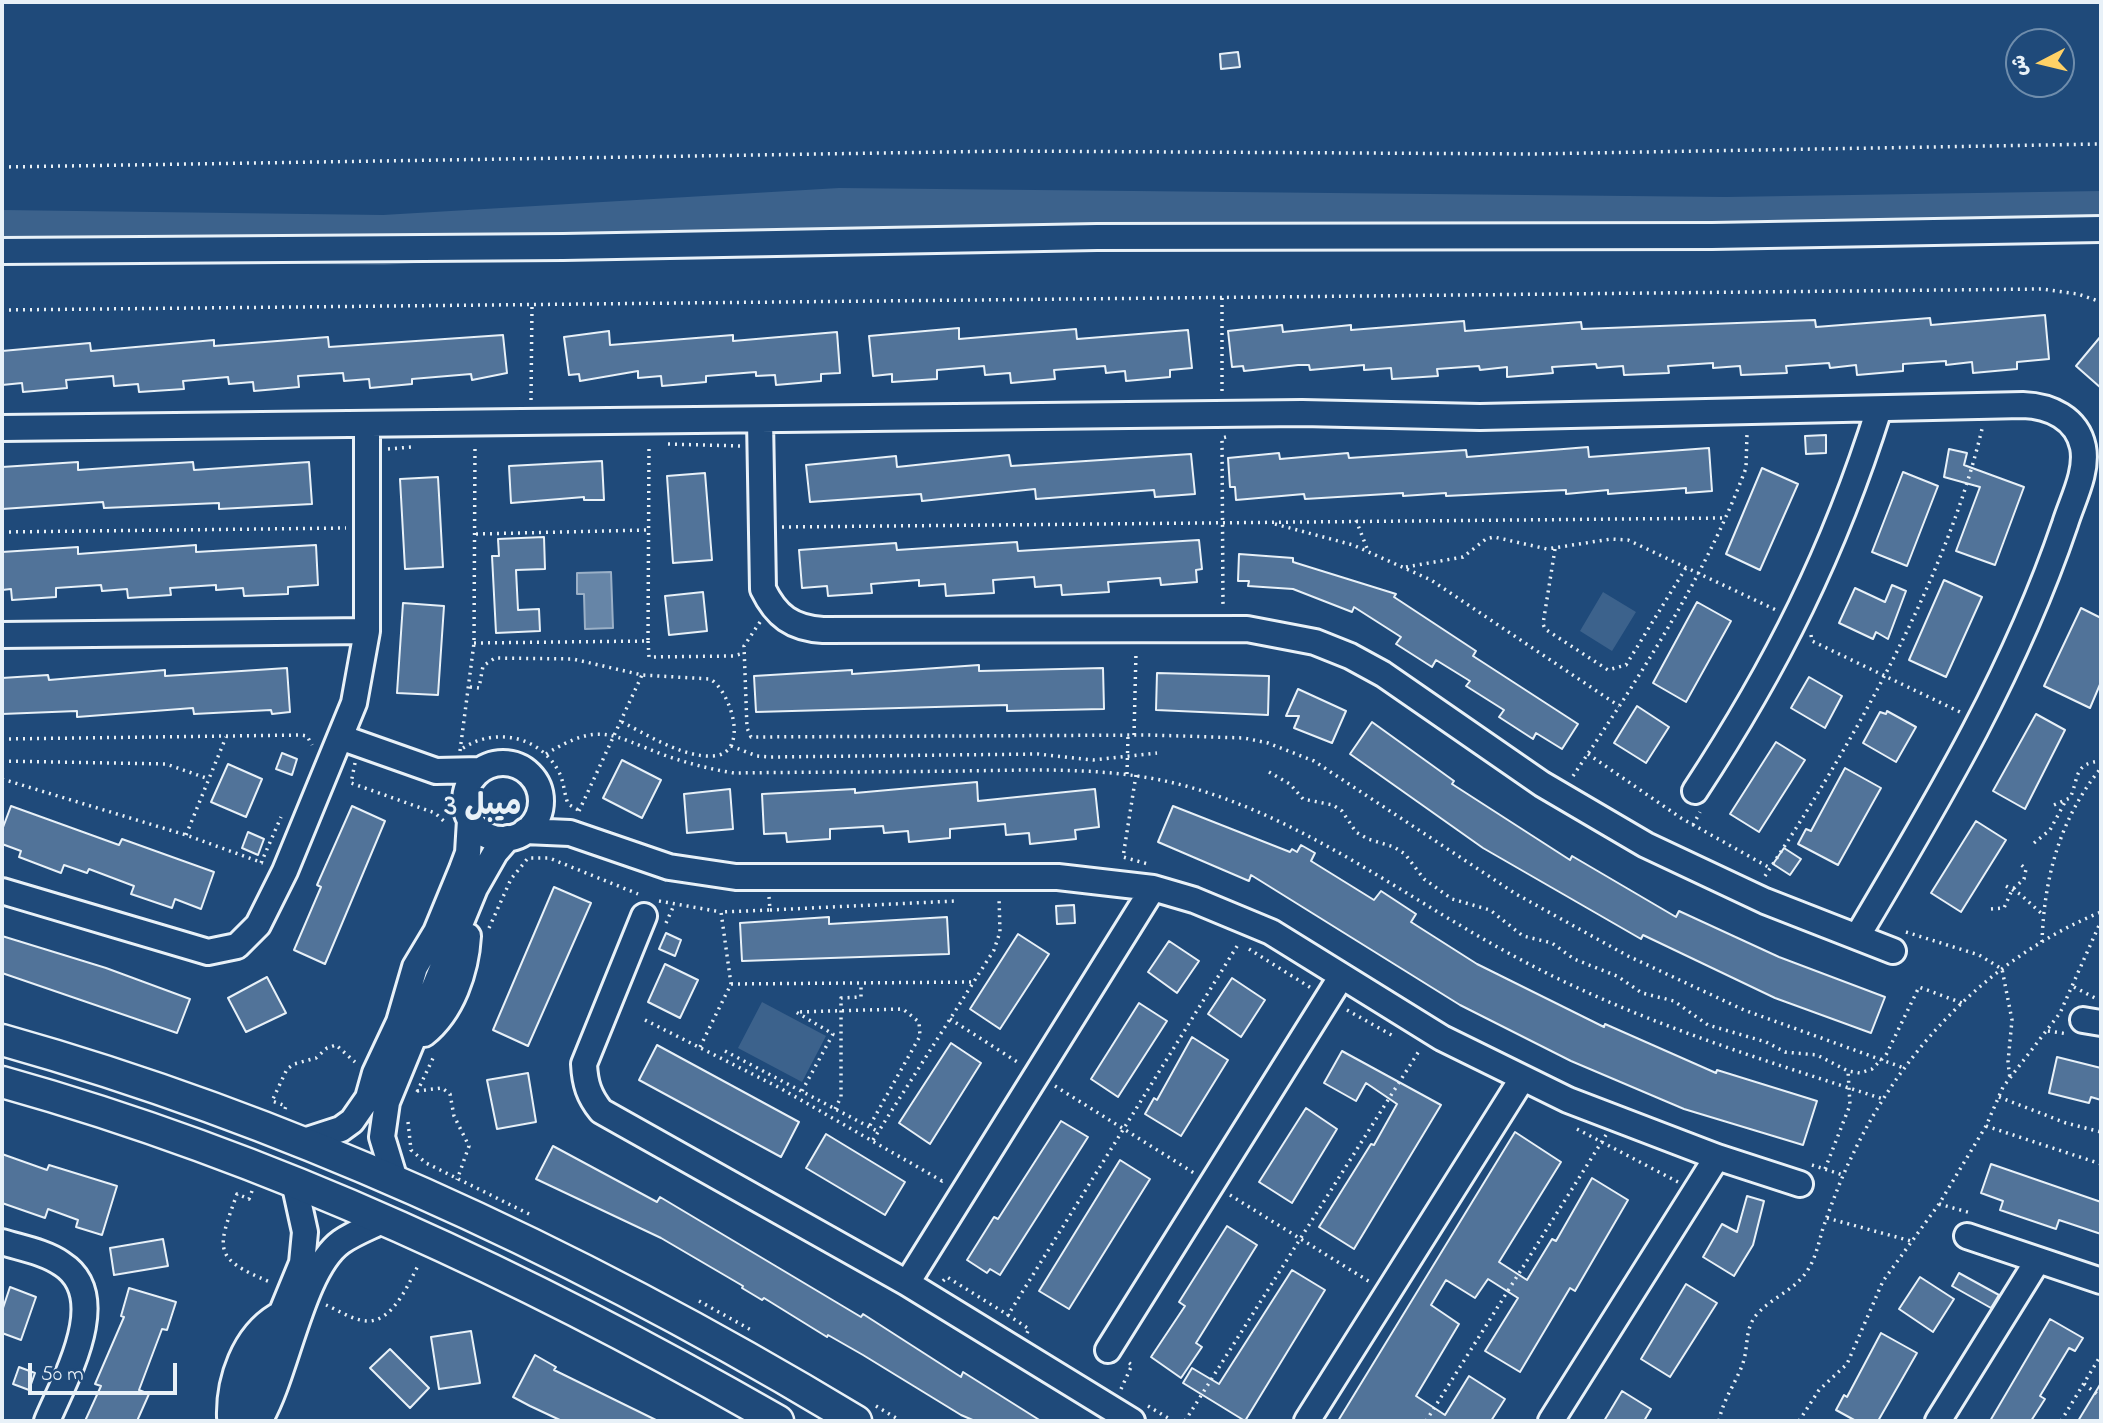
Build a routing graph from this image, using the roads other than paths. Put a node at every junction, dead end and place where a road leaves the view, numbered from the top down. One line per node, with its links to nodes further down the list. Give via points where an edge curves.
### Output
1 (2101, 229): 2 (street)
2 (2, 251)
3 (1879, 409): 4 (street, via 1480,417 1302,414); 12 (street, via 1838,529 1794,626); 20 (street, via 2039,406 2054,410 2077,432 2084,463 2013,660 1954,774)
4 (760, 420): 5 (street); 20 (street, via 763,589 786,621 803,629 823,630 1247,629 1315,642 1383,674 1487,747 1646,845 1765,901)
5 (367, 424): 6 (street); 7 (street)
6 (2, 428)
7 (367, 631): 8 (street); 9 (street)
8 (2, 635)
9 (349, 741): 10 (street); 18 (street, via 250,937 223,951 194,948)
10 (417, 766): 11 (street, via 457,761); 14 (street, via 448,790)
11 (481, 770): 13 (street, via 504,763 516,765 534,780); 14 (street, via 469,784)
12 (1695, 791)
13 (541, 800): 15 (street); 16 (street, via 538,814)
14 (462, 820): 16 (street, via 490,836); 26 (street, via 470,837 462,869 436,932 415,967 399,1022 368,1098 341,1129)
15 (587, 826): 16 (street); 17 (street, via 670,867 703,873 769,878 1090,878)
16 (517, 835): 29 (street, via 484,870 465,914 467,950 459,979 439,1021 414,1040 383,1119 382,1138)
17 (1153, 888): 22 (street, via 1251,923); 36 (street, via 1028,1068)
18 (2, 891)
19 (644, 916): 36 (street, via 584,1064 590,1098 615,1121)
20 (1857, 937): 21 (street)
21 (1893, 951)
22 (1341, 976): 24 (street, via 1442,1038); 38 (street)
23 (2, 1040): 26 (street, via 152,1088)
24 (1522, 1079): 27 (street); 46 (street)
25 (2, 1082): 28 (street)
26 (298, 1143): 29 (street)
27 (1717, 1157): 30 (street); 47 (street)
28 (294, 1182): 31 (street); 37 (street, via 305,1248)
29 (397, 1183): 45 (street, via 633,1294)
30 (1800, 1184)
31 (384, 1220): 43 (street, via 340,1242 327,1255); 44 (street, via 578,1311)
32 (1967, 1236): 34 (street)
33 (2, 1242): 40 (street, via 64,1265 84,1294 83,1329)
34 (2038, 1260): 35 (street); 48 (street)
35 (2101, 1281)
36 (907, 1283): 39 (street, via 1016,1349)
37 (281, 1314): 41 (street, via 250,1340 231,1389); 42 (street)
38 (1108, 1350)
39 (1137, 1411)
40 (47, 1421)
41 (231, 1421)
42 (237, 1421)
43 (260, 1421)
44 (778, 1421)
45 (856, 1421)
46 (1307, 1421)
47 (1551, 1421)
48 (1938, 1421)

